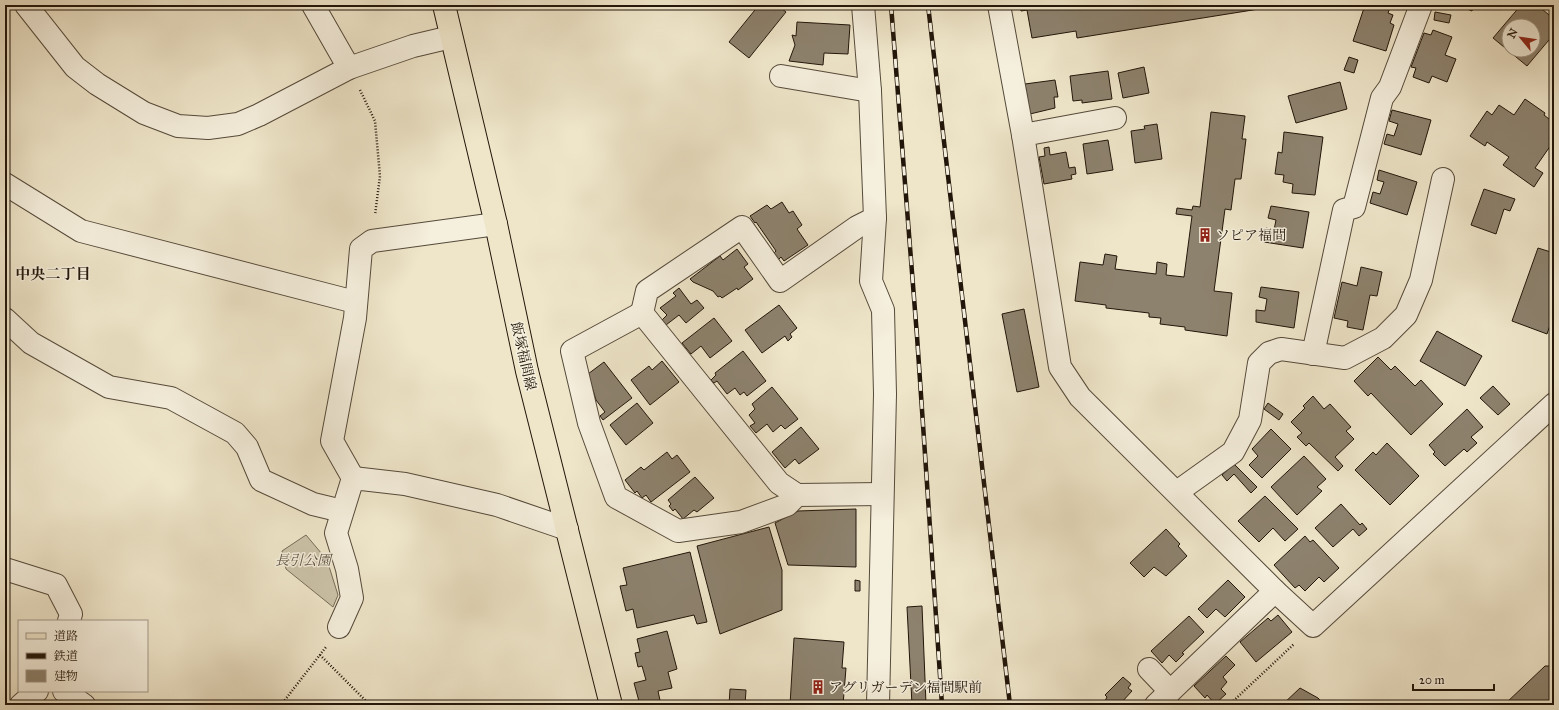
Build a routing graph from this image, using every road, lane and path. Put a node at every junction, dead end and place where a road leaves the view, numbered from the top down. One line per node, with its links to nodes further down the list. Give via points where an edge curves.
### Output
1 (26, 5): 8 (street, via 75,67 144,113 178,126 208,128 238,124)
2 (313, 5): 8 (street)
3 (444, 5): 7 (main road, 飯塚福間線)
4 (863, 5): 10 (street)
5 (999, 5): 12 (street)
6 (1421, 5): 21 (street, via 1390,87 1382,98 1354,207 1344,210)
7 (452, 37): 8 (street, via 413,46); 16 (main road, 飯塚福間線)
8 (349, 68): 17 (path, via 375,121 380,176)
9 (781, 76): 10 (street)
10 (870, 91): 15 (street)
11 (1115, 118): 12 (street)
12 (1023, 135): 24 (street, via 1060,367 1080,397)
13 (1443, 179): 21 (street, via 1421,280 1406,315 1384,338 1345,358)
14 (5, 184): 18 (street, via 81,230)
15 (876, 218): 19 (street, via 857,227 780,281 742,227 647,291); 25 (street, via 871,281 883,310 885,394)
16 (496, 224): 17 (street); 28 (main road, 飯塚福間線, via 527,371)
17 (372, 241): 18 (street, via 361,249)
18 (355, 302): 23 (street, via 355,318 332,441)
19 (642, 314): 26 (street, via 778,483); 26 (street, via 572,351 589,423 616,497 678,531 741,522 787,505)
20 (5, 319): 27 (street, via 31,343 109,386 171,398 235,434 247,447 261,480 313,504)
21 (1312, 354): 24 (street, via 1281,349 1269,353 1259,363 1250,420 1233,452)
22 (1554, 404): 32 (street)
23 (353, 478): 27 (street); 28 (street, via 405,484 497,505)
24 (1177, 492): 30 (street)
25 (882, 494): 26 (street); 44 (street)
26 (797, 495)
27 (342, 511): 33 (street, via 336,534 348,569 352,598)
28 (567, 529): 43 (main road, 飯塚福間線)
29 (5, 569): 31 (street, via 56,585 71,614)
30 (1275, 591): 32 (street); 38 (street)
31 (69, 620)
32 (1313, 626): 45 (path)
33 (339, 627): 34 (path)
34 (320, 655): 41 (path); 42 (path)
35 (1149, 669): 38 (street)
36 (36, 692): 39 (street)
37 (65, 692): 40 (street)
38 (1163, 698)
39 (21, 705)
40 (84, 705)
41 (281, 705)
42 (370, 705)
43 (611, 705)
44 (878, 705)
45 (1229, 705)

